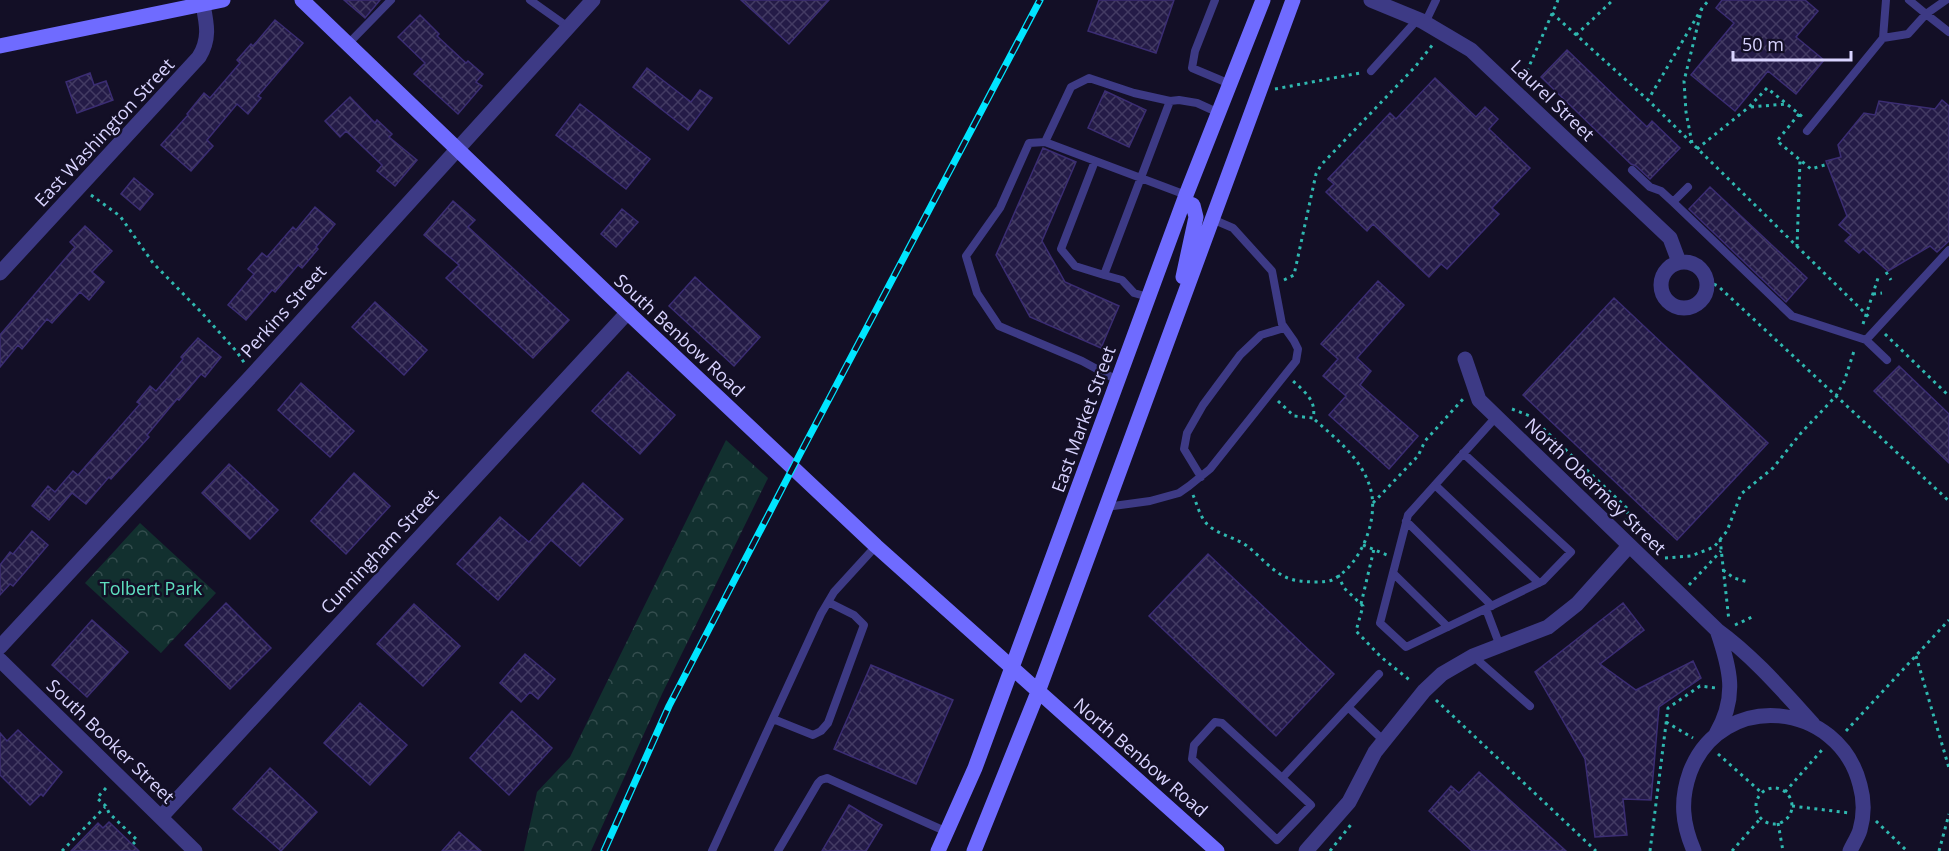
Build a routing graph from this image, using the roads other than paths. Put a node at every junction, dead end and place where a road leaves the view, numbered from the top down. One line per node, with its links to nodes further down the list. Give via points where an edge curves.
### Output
1 (223, 0): 14 (main road)
2 (302, 0): 20 (main road, South Benbow Road)
3 (391, 0): 20 (lane)
4 (530, 0): 17 (lane)
5 (592, 0): 17 (street, Perkins Street)
6 (1215, 0): 23 (lane, via 1192,69)
7 (1263, 0): 23 (main road, East Market Street)
8 (1293, 0): 35 (main road)
9 (1371, 0): 16 (street, Laurel Street)
10 (1436, 0): 16 (lane)
11 (1886, 0): 19 (lane)
12 (1909, 0): 15 (lane)
13 (1946, 0): 15 (lane)
14 (203, 5): 21 (main road); 38 (street, East Washington Street, via 208,34 199,57)
15 (1926, 14): 18 (lane); 19 (lane, via 1908,34)
16 (1421, 21): 22 (lane); 37 (street, Laurel Street, via 1471,50 1516,92 1670,238)
17 (568, 27): 28 (street, Perkins Street)
18 (1949, 32)
19 (1883, 38): 26 (lane)
20 (348, 44): 28 (main road, South Benbow Road)
21 (0, 46)
22 (1371, 71)
23 (1230, 84): 25 (main road, East Market Street)
24 (1170, 101): 25 (lane, via 1197,104); 27 (lane, via 1089,78 1071,87); 31 (lane)
25 (1219, 113): 33 (main road, East Market Street)
26 (1810, 128)
27 (1045, 142): 29 (lane); 47 (lane, via 1029,143 1000,208 966,256 978,293 999,326)
28 (456, 149): 41 (main road, South Benbow Road); 63 (street, Perkins Street)
29 (1095, 161): 31 (lane); 39 (lane, via 1061,249 1076,266)
30 (1632, 170): 34 (lane, via 1650,188 1661,191)
31 (1141, 178): 33 (lane); 39 (lane)
32 (1688, 187): 34 (lane)
33 (1185, 198): 40 (main road, East Market Street); 43 (main road, via 1193,205 1196,218)
34 (1673, 202): 44 (lane, via 1792,316)
35 (1212, 219): 42 (lane, via 1233,228 1272,271); 43 (main road)
36 (1949, 250): 44 (lane)
37 (1679, 262): 37 (street, via 1694,263 1707,281 1705,296 1686,308 1671,304 1661,284 1666,270)
38 (0, 273)
39 (1104, 275): 40 (lane, via 1122,280 1134,293)
40 (1149, 297): 47 (main road, East Market Street)
41 (628, 312): 54 (main road, South Benbow Road); 76 (street, Cunningham Street)
42 (1284, 328): 50 (lane, via 1298,349 1296,361); 50 (lane, via 1261,334 1240,355 1192,423 1184,449)
43 (1170, 333): 52 (main road)
44 (1866, 340): 46 (lane)
45 (1465, 359): 48 (street, North Obermey Street, via 1479,400)
46 (1887, 360)
47 (1117, 380): 66 (main road, East Market Street)
48 (1496, 417): 49 (lane); 55 (street, North Obermey Street)
49 (1463, 453): 51 (lane); 57 (lane, via 1571,552)
50 (1201, 477): 52 (lane, via 1179,493)
51 (1435, 485): 53 (lane); 57 (lane)
52 (1106, 507): 68 (main road)
53 (1406, 521): 56 (lane); 59 (lane)
54 (876, 546): 58 (lane); 66 (main road, South Benbow Road)
55 (1629, 546): 61 (street, North Obermey Street); 62 (street, via 1577,604 1548,627)
56 (1393, 573): 60 (lane); 60 (lane, via 1380,624 1406,647)
57 (1539, 583): 59 (lane)
58 (828, 602): 71 (lane); 71 (lane, via 854,615 864,625 828,723 813,735)
59 (1489, 607): 60 (lane); 62 (lane)
60 (1448, 627)
61 (1723, 629): 72 (street, North Obermey Street); 74 (street, North Obermey Street, via 1730,696)
62 (1500, 646): 64 (street)
63 (0, 647)
64 (1473, 656): 69 (lane); 73 (street, via 1442,674)
65 (0, 660): 76 (street, South Booker Street)
66 (1012, 670): 68 (main road, South Benbow Road); 77 (main road, East Market Street)
67 (1379, 674): 70 (lane)
68 (1038, 692): 82 (main road); 83 (main road, North Benbow Road)
69 (1530, 706)
70 (1348, 707): 73 (lane); 75 (lane)
71 (773, 718): 79 (lane)
72 (1813, 724): 74 (street, via 1788,716 1762,716 1737,723); 86 (street, via 1838,742 1856,769 1863,799 1860,830)
73 (1383, 740): 84 (street, via 1349,802)
74 (1720, 742): 85 (street, via 1695,760 1684,789 1684,820)
75 (1282, 778): 75 (lane, via 1311,805 1277,840 1192,759 1194,745 1215,722 1222,723)
76 (160, 817): 78 (street, South Booker Street)
77 (947, 832): 80 (lane, via 827,778 818,783); 81 (main road, East Market Street)
78 (195, 851)
79 (712, 851)
80 (778, 851)
81 (938, 851)
82 (974, 851)
83 (1217, 851)
84 (1306, 851)
85 (1694, 851)
86 (1850, 851)

